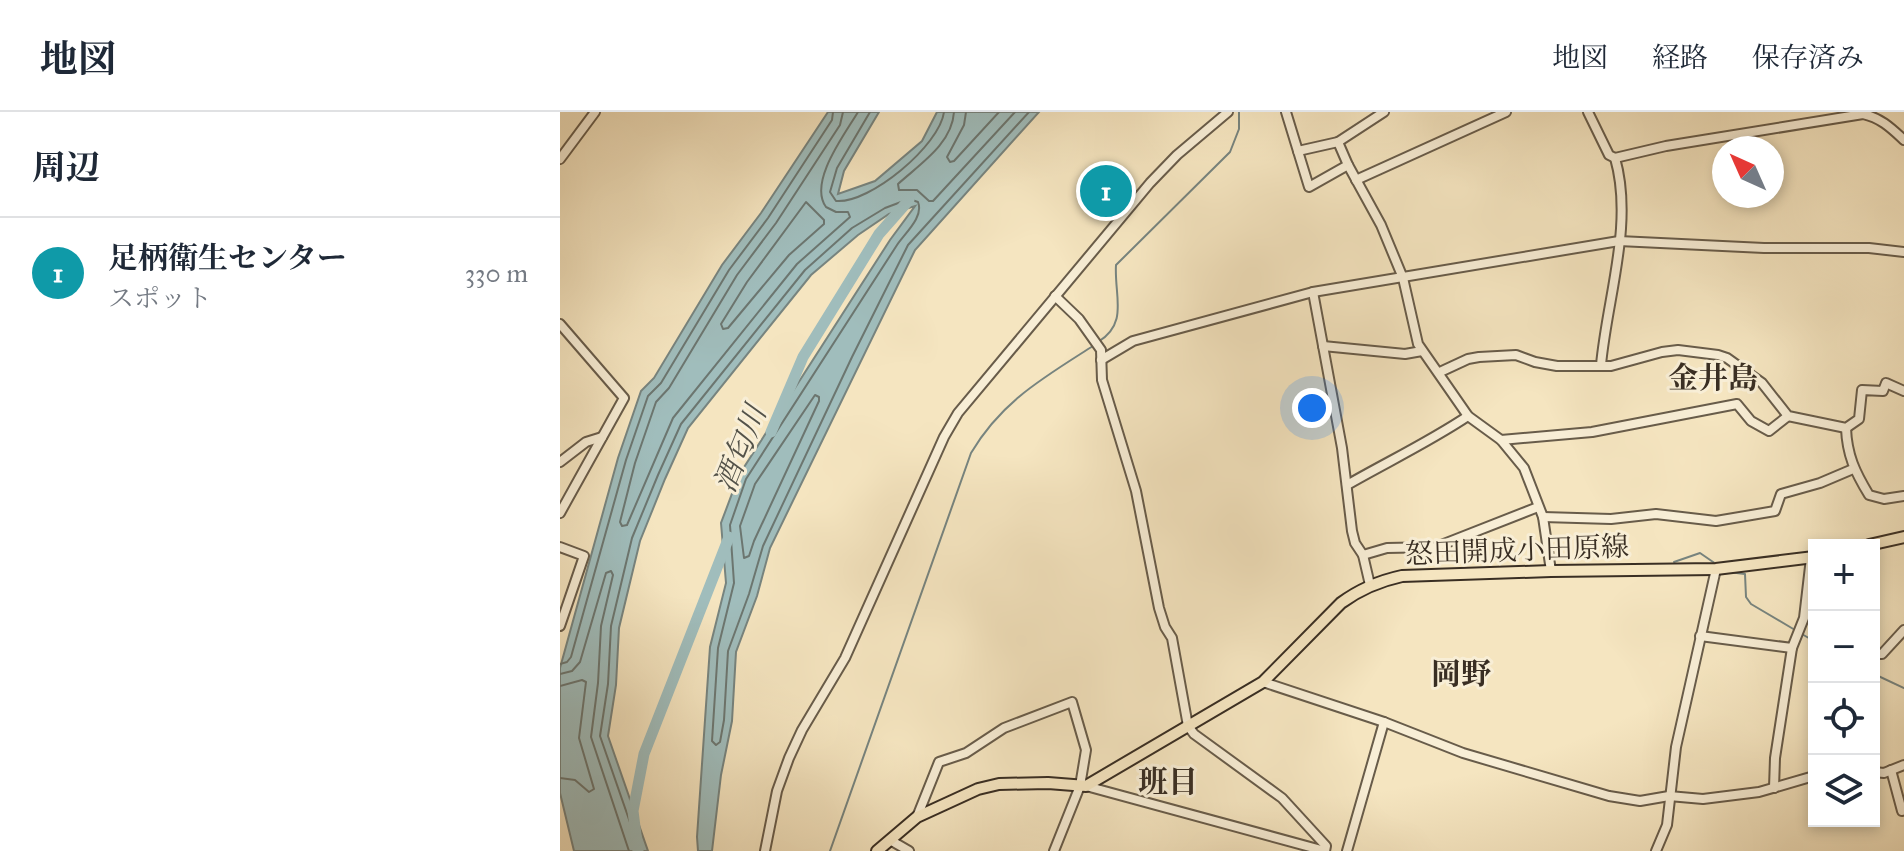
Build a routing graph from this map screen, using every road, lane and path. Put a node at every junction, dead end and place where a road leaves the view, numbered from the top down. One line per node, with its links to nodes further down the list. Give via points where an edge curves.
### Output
1 (595, 112): 12 (street)
2 (1286, 112): 10 (street)
3 (1384, 112): 9 (street)
4 (1506, 112): 14 (street)
5 (1588, 112): 11 (street)
6 (1226, 113): 19 (street, via 1150,183)
7 (1864, 113): 8 (street, via 1886,123); 11 (street)
8 (1904, 140)
9 (1338, 142): 10 (street); 13 (street)
10 (1298, 151): 13 (street, via 1309,187)
11 (1615, 158): 15 (street, via 1621,193)
12 (560, 159)
13 (1348, 165): 14 (street)
14 (1356, 180): 17 (street)
15 (1619, 241): 16 (street); 17 (street); 24 (street)
16 (1904, 252)
17 (1403, 278): 18 (street); 22 (street, via 1413,333)
18 (1313, 292): 21 (street); 23 (street, via 1133,341)
19 (1055, 296): 23 (street, via 1079,319); 68 (street, via 977,388 944,437 845,658 789,758)
20 (560, 324): 30 (street, via 624,398)
21 (1323, 346): 22 (street); 34 (street)
22 (1422, 351): 25 (street)
23 (1101, 355): 57 (street, via 1102,380 1136,491)
24 (1601, 365): 25 (street, via 1557,366 1516,355 1492,356 1468,359); 28 (street, via 1678,350 1718,355 1762,383)
25 (1440, 372): 27 (street)
26 (1904, 391): 29 (street, via 1886,383 1883,391 1862,390 1859,419)
27 (1468, 416): 31 (street); 34 (street)
28 (1788, 416): 29 (street); 31 (street, via 1769,431 1737,404 1592,432)
29 (1846, 428): 33 (street)
30 (602, 437): 32 (street); 37 (street)
31 (1501, 440): 36 (street, via 1524,468)
32 (560, 462)
33 (1853, 469): 35 (street, via 1869,495); 38 (street, via 1781,494 1775,511 1716,521 1656,514)
34 (1347, 485): 42 (street, via 1352,531)
35 (1904, 496)
36 (1538, 507): 38 (street); 42 (street, via 1436,547 1387,548)
37 (560, 513)
38 (1543, 517): 45 (street)
39 (1904, 537): 40 (main road)
40 (1880, 542)
41 (560, 547): 50 (street, via 584,556)
42 (1363, 555): 46 (street)
43 (1808, 558): 44 (main road, 怒田開成小田原線)
44 (1721, 569): 45 (main road, 怒田開成小田原線); 52 (street)
45 (1551, 571): 46 (main road, 怒田開成小田原線, via 1402,576)
46 (1370, 585): 55 (main road, 怒田開成小田原線, via 1341,603)
47 (1808, 588): 48 (street)
48 (1804, 618): 49 (street); 53 (street)
49 (1808, 619)
50 (560, 626)
51 (1904, 630): 54 (street)
52 (1700, 636): 53 (street); 64 (street)
53 (1792, 648): 63 (street)
54 (1880, 654)
55 (1263, 682): 56 (street); 57 (main road, 怒田開成小田原線)
56 (1384, 722): 64 (street, via 1463,753 1609,796 1640,801); 73 (street)
57 (1188, 726): 62 (main road, 怒田開成小田原線); 72 (street, via 1282,798)
58 (1904, 765): 59 (street)
59 (1891, 770): 60 (street); 65 (street)
60 (1880, 773)
61 (1808, 778): 63 (street)
62 (1083, 786): 66 (main road, via 999,784); 66 (street, via 1086,750 1072,702 1004,728 966,753 939,762); 71 (street); 72 (street)
63 (1774, 788): 64 (street, via 1703,799)
64 (1669, 796): 74 (street, via 1667,825)
65 (1902, 811)
66 (917, 817): 67 (main road)
67 (890, 840): 69 (main road); 70 (street)
68 (765, 851)
69 (877, 851)
70 (909, 851)
71 (1054, 851)
72 (1325, 851)
73 (1347, 851)
74 (1656, 851)

